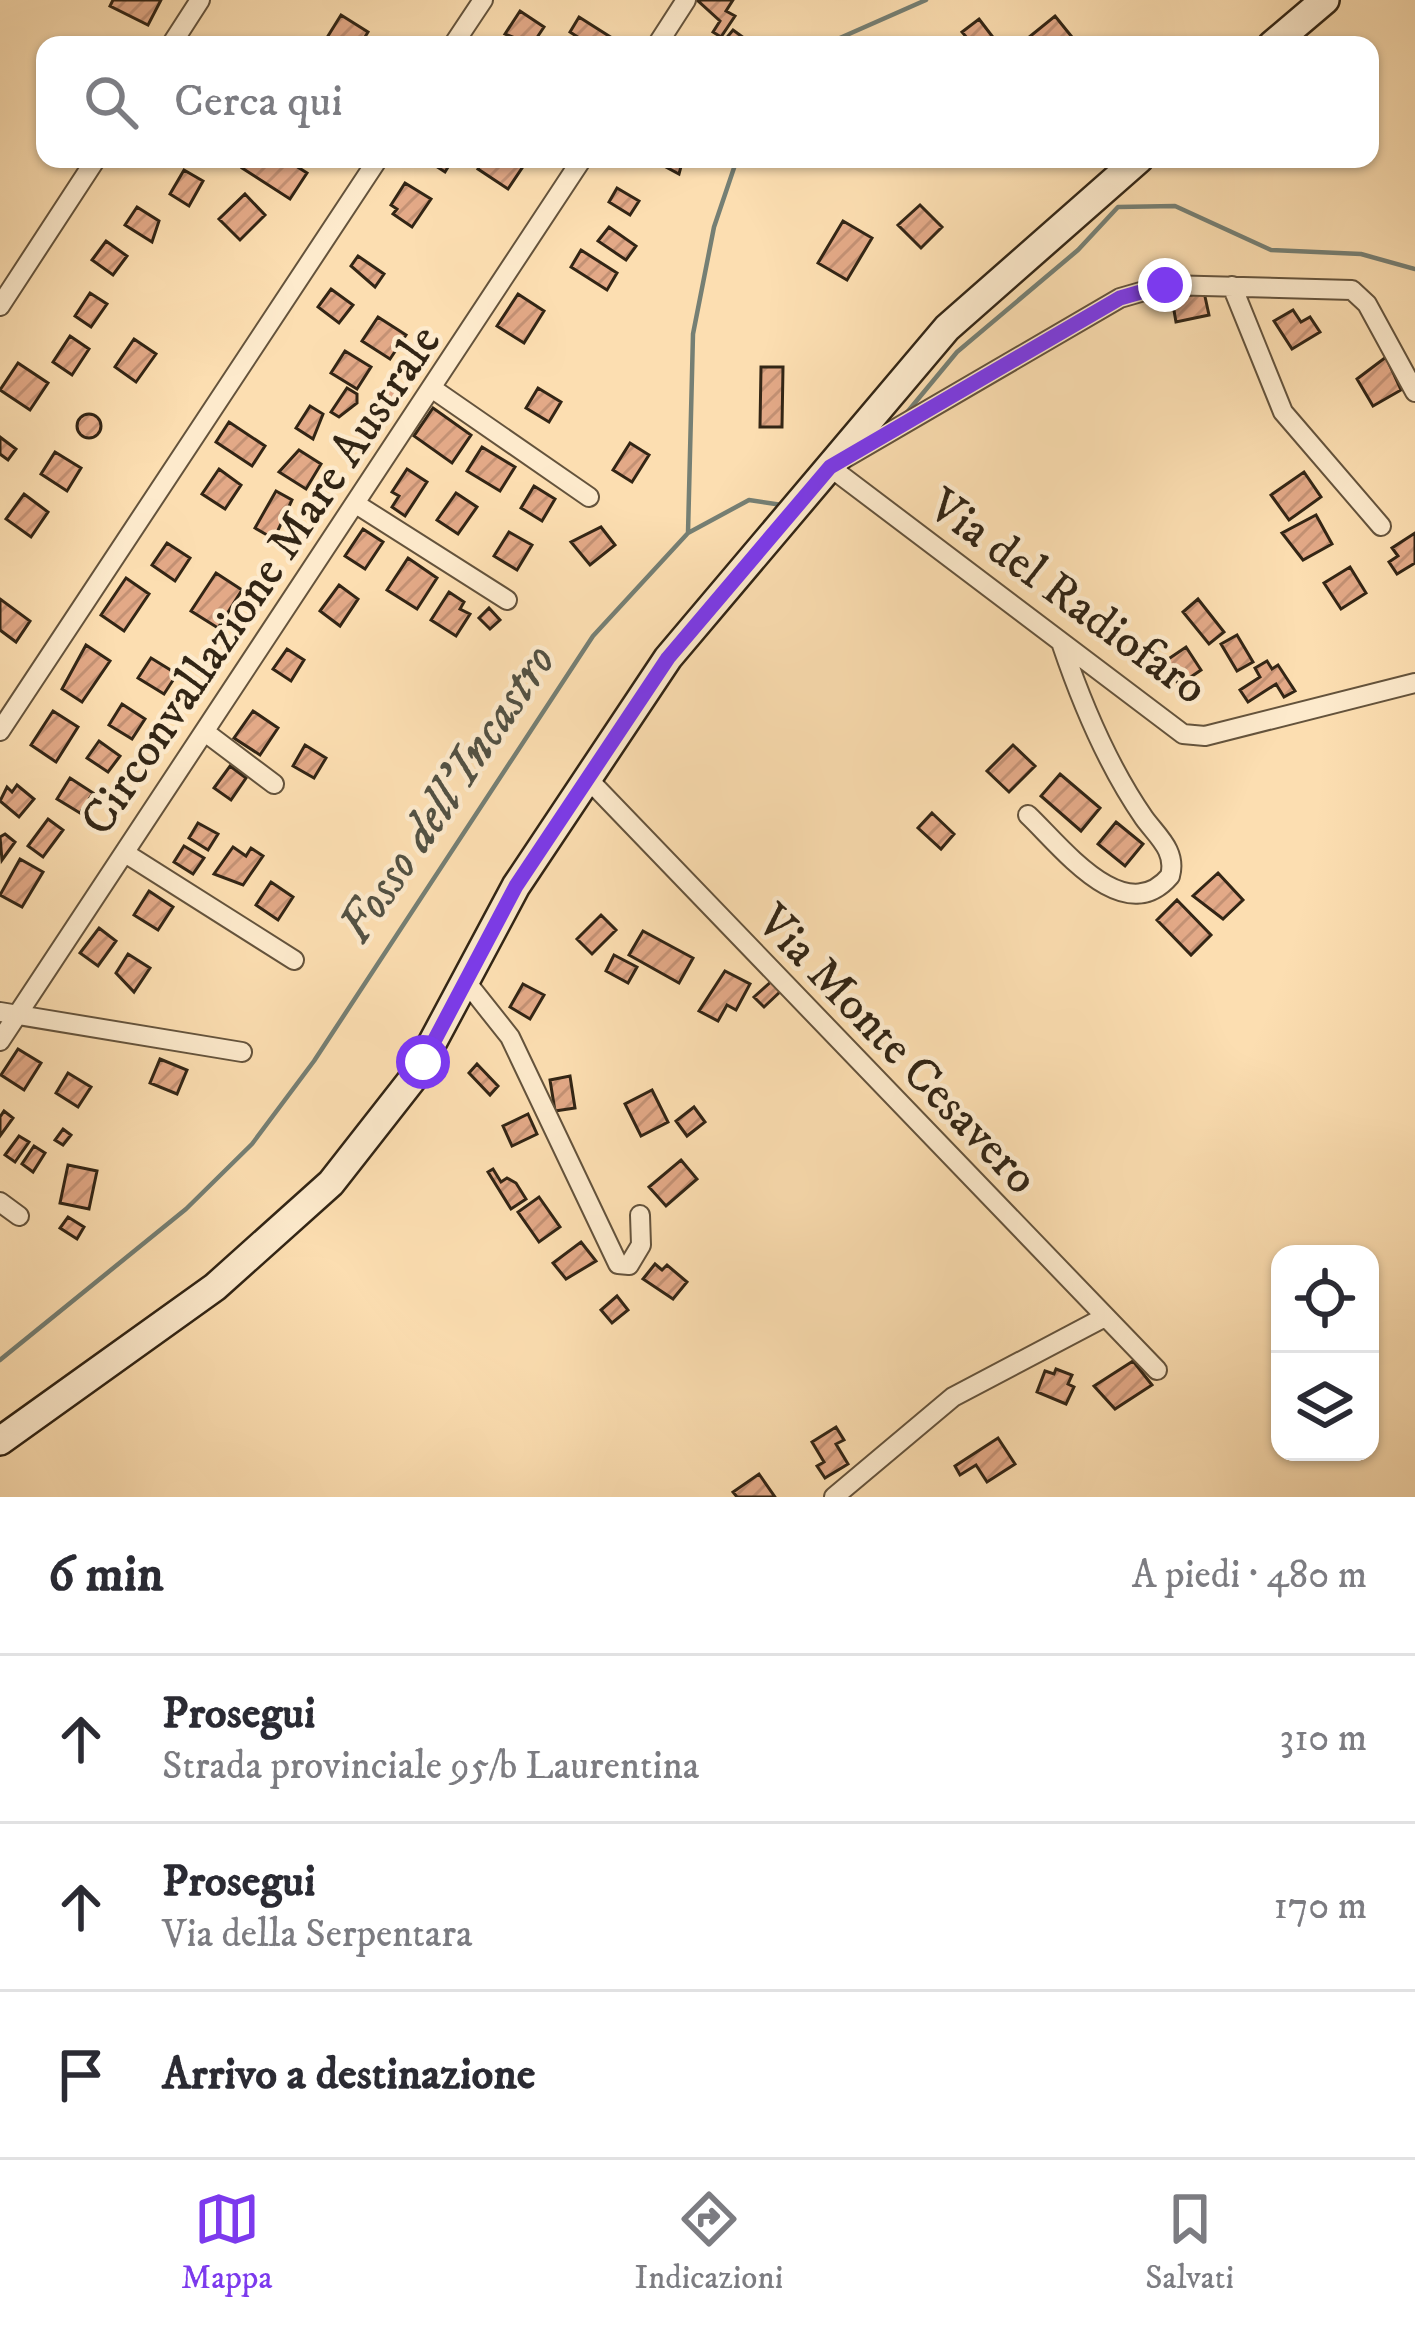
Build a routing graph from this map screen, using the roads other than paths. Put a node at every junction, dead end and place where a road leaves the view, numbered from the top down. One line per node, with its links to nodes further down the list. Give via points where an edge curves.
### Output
1 (200, 0): 5 (street)
2 (482, 0): 6 (street)
3 (686, 0): 7 (street)
4 (1325, 0): 8 (main road)
5 (177, 36)
6 (459, 36)
7 (663, 36)
8 (1283, 36)
9 (90, 168): 14 (street)
10 (372, 168): 24 (street)
11 (576, 168): 15 (street, Circonvallazione Mare Australe)
12 (1129, 168): 17 (main road, via 957,318)
13 (1232, 286): 16 (street, via 1358,293); 17 (street, via 1157,286 1125,296); 20 (street, via 1283,412)
14 (0, 306)
15 (433, 389): 18 (street); 19 (street, Circonvallazione Mare Australe)
16 (1415, 392)
17 (830, 467): 22 (street, Via del Radiofaro); 26 (main road, via 668,658)
18 (589, 497)
19 (356, 504): 21 (street); 25 (street, Circonvallazione Mare Australe)
20 (1381, 526)
21 (507, 600)
22 (1062, 644): 23 (street, Via del Radiofaro, via 1193,737); 28 (street, via 1088,713 1168,850 1170,876 1146,892 1118,891)
23 (1415, 683)
24 (0, 731)
25 (205, 732): 27 (street); 29 (street, Circonvallazione Mare Australe)
26 (587, 778): 31 (main road, via 516,886); 38 (street, Via Monte Cesavero)
27 (274, 784)
28 (1028, 815)
29 (124, 853): 30 (street); 32 (street, Circonvallazione Mare Australe)
30 (294, 960)
31 (469, 984): 36 (street, via 510,1037 618,1264 637,1256); 40 (main road, via 389,1113 290,1224 176,1317)
32 (9, 1013): 33 (street, Circonvallazione Mare Australe); 34 (street)
33 (0, 1041)
34 (242, 1052)
35 (0, 1202): 37 (street)
36 (640, 1215)
37 (19, 1216)
38 (1103, 1318): 39 (street, Via Monte Cesavero); 41 (street, via 953,1397)
39 (1156, 1370)
40 (0, 1441)
41 (834, 1497)

